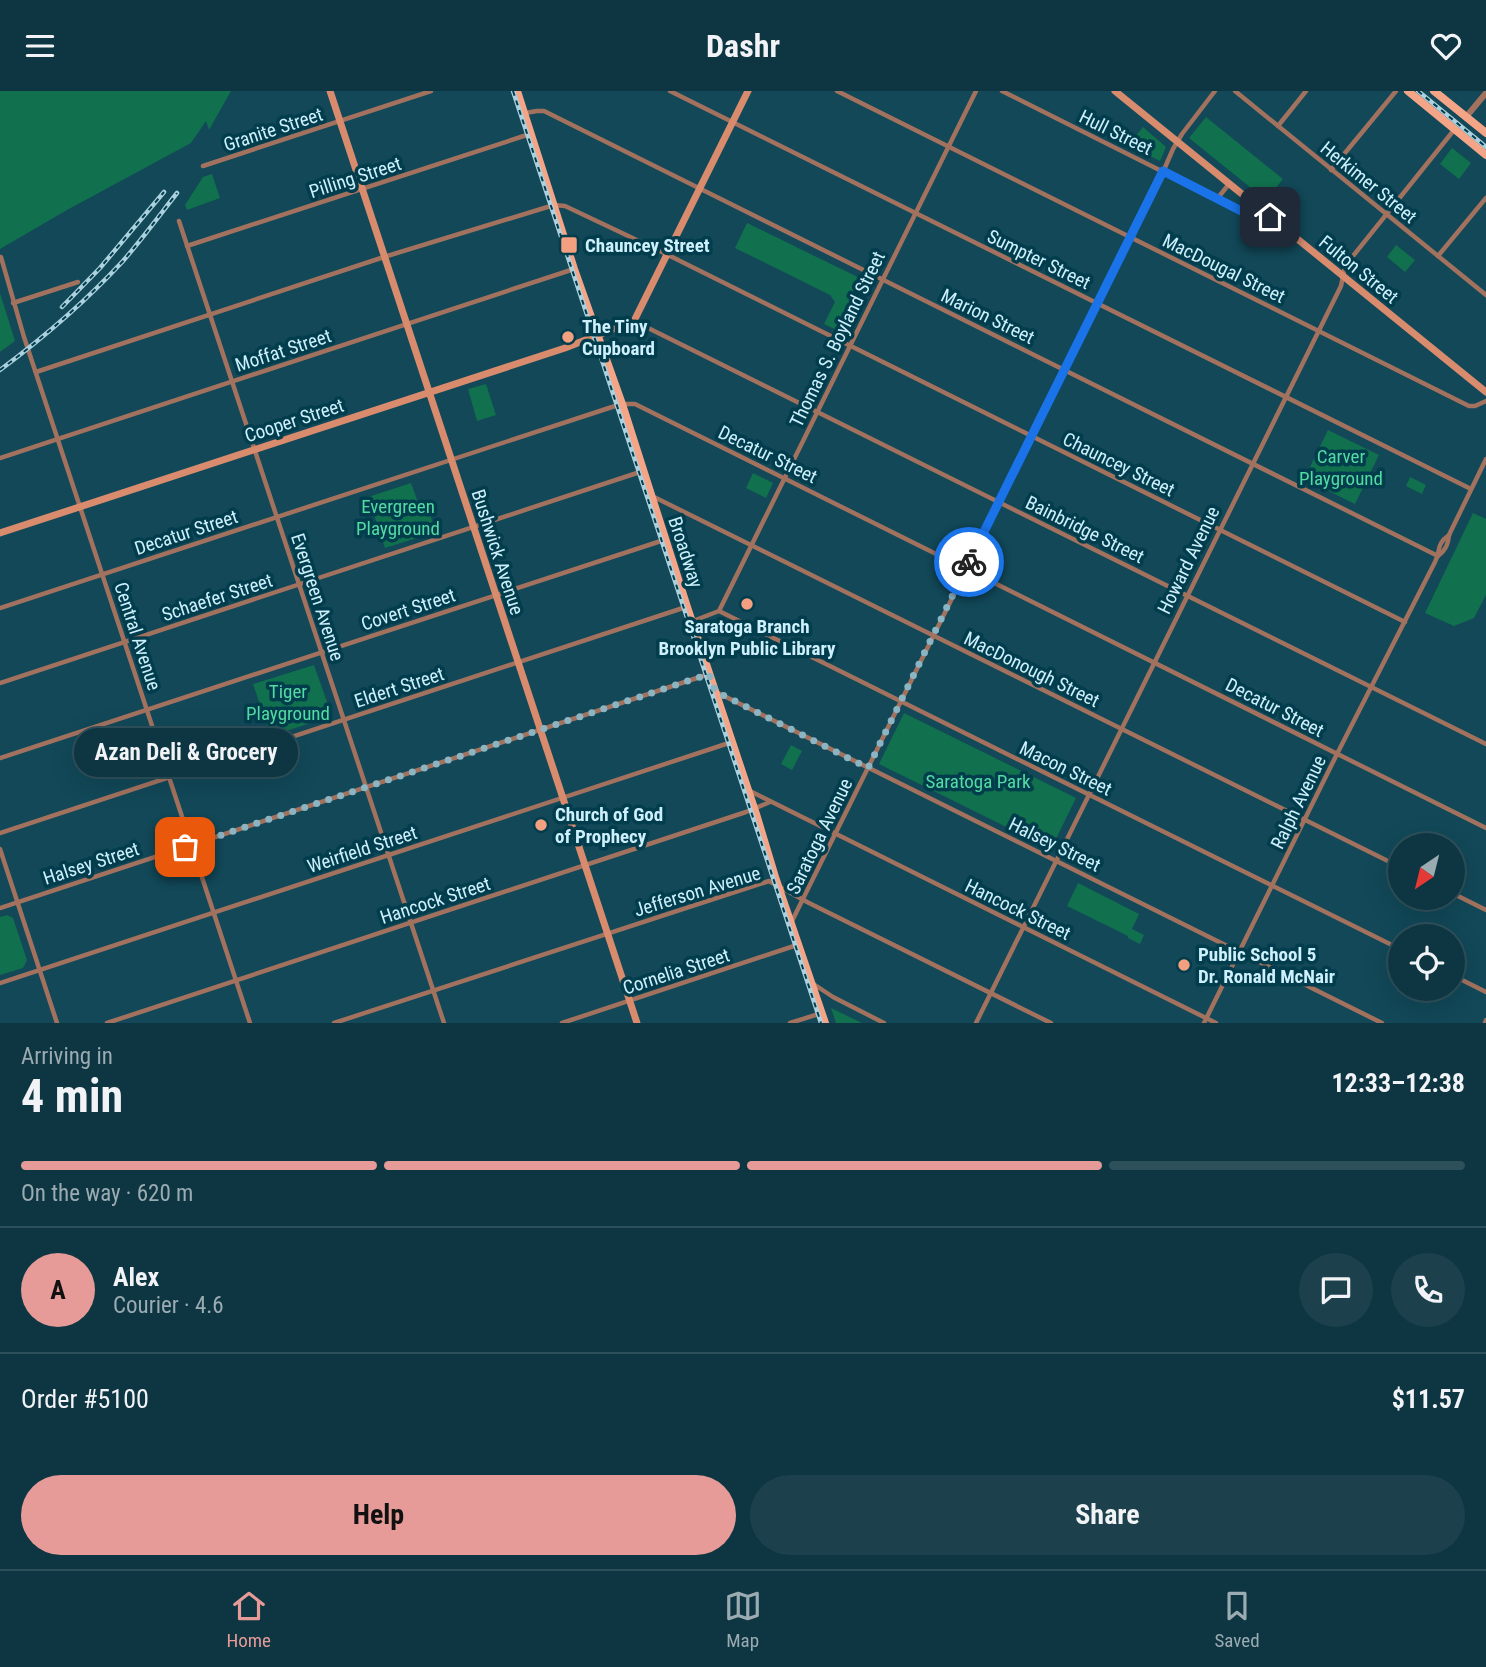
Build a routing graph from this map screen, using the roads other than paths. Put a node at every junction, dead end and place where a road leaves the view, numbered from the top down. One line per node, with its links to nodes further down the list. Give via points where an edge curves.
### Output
1 (330, 91): 19 (main road, Bushwick Avenue)
2 (431, 91): 19 (street, Granite Street)
3 (518, 91): 17 (main road, Broadway)
4 (670, 91): 20 (street, Sumpter Street)
5 (748, 91): 20 (main road)
6 (837, 91): 26 (street, MacDougal Street)
7 (976, 91): 26 (street, Thomas S. Boyland Street)
8 (1002, 91): 30 (street, Hull Street)
9 (1115, 91): 25 (main road, Fulton Street)
10 (1215, 91): 25 (street, Saratoga Avenue)
11 (1235, 91): 21 (street, Herkimer Street)
12 (1306, 91): 21 (street)
13 (1396, 91): 29 (street)
14 (1408, 91): 22 (main road)
15 (1434, 91): 18 (main road)
16 (1486, 93): 18 (street)
17 (524, 113): 24 (main road, Broadway); 32 (street, Marion Street, via 544,111)
18 (1466, 117): 23 (main road)
19 (340, 121): 28 (street, Granite Street); 33 (main road, Bushwick Avenue)
20 (733, 123): 32 (main road); 37 (street, Sumpter Street)
21 (1278, 126): 29 (street, Herkimer Street)
22 (1455, 130): 27 (main road); 38 (street, Howard Avenue)
23 (1486, 133)
24 (530, 134): 33 (street, Pilling Street); 36 (main road, Broadway)
25 (1177, 142): 30 (street, Saratoga Avenue); 31 (main road, Fulton Street)
26 (948, 146): 37 (street, Thomas S. Boyland Street); 41 (street, MacDougal Street)
27 (1486, 155)
28 (203, 166)
29 (1331, 170): 38 (street, Herkimer Street)
30 (1163, 171): 35 (street, Hull Street); 41 (street, Saratoga Avenue)
31 (1229, 184): 35 (street); 39 (main road, Fulton Street)
32 (700, 188): 43 (main road); 49 (street, Marion Street)
33 (362, 189): 42 (street, Pilling Street); 46 (main road, Bushwick Avenue)
34 (1486, 198): 44 (street)
35 (1217, 199): 39 (street, Hull Street, via 1259,220)
36 (554, 205): 43 (street, Chauncey Street, via 565,206); 46 (street); 47 (main road, Broadway)
37 (915, 213): 49 (street, Thomas S. Boyland Street); 53 (street, Sumpter Street)
38 (1386, 214): 44 (street, Herkimer Street); 48 (street, Howard Avenue, via 1345,266)
39 (1270, 217): 48 (main road, Fulton Street)
40 (178, 221): 42 (street, Evergreen Avenue)
41 (1131, 238): 53 (street, Saratoga Avenue); 57 (street, MacDougal Street)
42 (187, 246): 54 (street, Evergreen Avenue)
43 (667, 255): 55 (main road); 59 (street, Chauncey Street)
44 (1438, 256): 51 (street, Herkimer Street)
45 (1, 257): 52 (street, Central Avenue)
46 (384, 257): 54 (street); 56 (main road, Bushwick Avenue)
47 (574, 269): 56 (street, Moffat Street); 58 (main road, Broadway)
48 (1343, 276): 57 (street, Howard Avenue); 64 (main road, Fulton Street)
49 (883, 279): 59 (street, Thomas S. Boyland Street); 60 (street, Marion Street)
50 (78, 282): 52 (street)
51 (1486, 295)
52 (13, 303): 61 (street, Central Avenue)
53 (1098, 304): 60 (street, Saratoga Avenue); 65 (street, Sumpter Street)
54 (210, 314): 61 (street); 62 (street, Evergreen Avenue)
55 (634, 321): 58 (main road, Cooper Street); 68 (street, Bainbridge Street)
56 (407, 324): 62 (street, Moffat Street); 63 (main road, Bushwick Avenue)
57 (1319, 332): 65 (street, Howard Avenue); 66 (street, MacDougal Street, via 1469,406)
58 (597, 336): 63 (main road, Cooper Street); 67 (main road, Broadway)
59 (849, 345): 68 (street, Thomas S. Boyland Street); 69 (street, Chauncey Street)
60 (1065, 370): 69 (street, Saratoga Avenue); 75 (street, Marion Street)
61 (36, 372): 70 (street, Central Avenue)
62 (233, 382): 70 (street, Moffat Street); 71 (street, Evergreen Avenue)
63 (429, 392): 71 (main road, Cooper Street); 73 (main road, Bushwick Avenue)
64 (1486, 392)
65 (1286, 398): 75 (street, Howard Avenue); 78 (street, Sumpter Street)
66 (1486, 401)
67 (622, 404): 73 (street, Decatur Street); 76 (main road, Broadway); 77 (street, Decatur Street, via 635,404)
68 (817, 412): 77 (street, Thomas S. Boyland Street); 80 (street, Bainbridge Street)
69 (1032, 436): 80 (street, Saratoga Avenue); 84 (street, Chauncey Street)
70 (58, 439): 72 (street, Moffat Street); 81 (street, Central Avenue)
71 (255, 450): 81 (main road, Cooper Street); 82 (street, Evergreen Avenue)
72 (0, 458)
73 (452, 460): 82 (street, Decatur Street); 83 (main road, Bushwick Avenue)
74 (1486, 460): 78 (street, Ralph Avenue)
75 (1253, 465): 84 (street, Howard Avenue); 88 (street, Marion Street)
76 (643, 471): 79 (main road, Broadway); 83 (street, Schaefer Street)
77 (784, 478): 87 (street, Thomas S. Boyland Street); 89 (street, Decatur Street)
78 (1471, 489): 88 (street, Ralph Avenue)
79 (651, 495): 86 (main road, Broadway); 87 (street, MacDonough Street)
80 (999, 502): 89 (street, Saratoga Avenue); 93 (street, Bainbridge Street)
81 (80, 507): 85 (main road, Cooper Street); 90 (street, Central Avenue)
82 (277, 517): 90 (street, Decatur Street); 91 (street, Evergreen Avenue)
83 (474, 527): 91 (street, Schaefer Street); 92 (main road, Bushwick Avenue)
84 (1221, 530): 93 (street, Howard Avenue); 98 (street, Chauncey Street)
85 (0, 533)
86 (665, 540): 92 (street, Covert Street); 94 (main road, Broadway)
87 (751, 545): 96 (street, Thomas S. Boyland Street); 99 (street, MacDonough Street)
88 (1438, 556): 98 (street, Ralph Avenue)
89 (966, 569): 99 (street, Saratoga Avenue); 102 (street, Decatur Street)
90 (103, 574): 95 (street, Decatur Street); 100 (street, Central Avenue)
91 (299, 585): 100 (street, Schaefer Street); 101 (street, Evergreen Avenue)
92 (496, 595): 101 (street, Covert Street); 103 (main road, Bushwick Avenue)
93 (1188, 596): 102 (street, Howard Avenue); 106 (street, Bainbridge Street)
94 (687, 607): 97 (main road, Broadway); 103 (street, Eldert Street)
95 (0, 608)
96 (719, 611): 97 (street); 108 (street, Macon Street)
97 (692, 621): 104 (main road, Broadway)
98 (1405, 622): 106 (street, Ralph Avenue)
99 (933, 635): 108 (street, Saratoga Avenue); 111 (street, MacDonough Street)
100 (125, 642): 105 (street, Schaefer Street); 109 (street, Central Avenue)
101 (321, 652): 109 (street, Covert Street); 110 (street, Evergreen Avenue)
102 (1155, 662): 111 (street, Howard Avenue); 115 (street, Decatur Street)
103 (518, 663): 110 (street, Eldert Street); 112 (main road, Bushwick Avenue)
104 (709, 674): 107 (main road, Broadway); 112 (street, Halsey Street)
105 (0, 683)
106 (1372, 687): 114 (street, Bainbridge Street); 115 (street, Ralph Avenue)
107 (715, 691): 113 (main road, Broadway); 117 (street, Halsey Street)
108 (900, 702): 117 (street, Saratoga Avenue); 121 (street, Macon Street)
109 (148, 710): 116 (street, Covert Street); 118 (street, Central Avenue)
110 (344, 720): 118 (street, Eldert Street); 119 (street, Evergreen Avenue)
111 (1122, 729): 121 (street, Howard Avenue); 125 (street, MacDonough Street)
112 (541, 730): 119 (street, Halsey Street); 122 (main road, Bushwick Avenue)
113 (732, 742): 120 (main road, Broadway); 122 (street, Weirfield Street)
114 (1486, 744)
115 (1337, 754): 125 (street, Ralph Avenue); 126 (street, Decatur Street)
116 (0, 758)
117 (868, 768): 128 (street, Saratoga Avenue); 132 (street, Halsey Street)
118 (170, 777): 127 (street, Eldert Street); 129 (street, Central Avenue)
119 (366, 787): 129 (street, Halsey Street); 131 (street, Evergreen Avenue)
120 (748, 789): 123 (street, Hancock Street); 124 (main road, Broadway)
121 (1089, 795): 132 (street, Howard Avenue); 136 (street, Macon Street)
122 (563, 798): 131 (street, Weirfield Street); 134 (main road, Bushwick Avenue)
123 (770, 802): 124 (street, Hancock Street); 128 (street, Hancock Street)
124 (754, 808): 134 (street, Hancock Street); 135 (main road, Broadway)
125 (1305, 820): 133 (street, MacDonough Street); 136 (street, Ralph Avenue)
126 (1486, 828)
127 (0, 833)
128 (835, 834): 137 (street, Saratoga Avenue); 145 (street, Hancock Street)
129 (192, 845): 139 (street, Halsey Street); 142 (street, Central Avenue)
130 (0, 849): 139 (street)
131 (388, 855): 142 (street, Weirfield Street); 144 (street, Evergreen Avenue)
132 (1056, 861): 145 (street, Howard Avenue); 149 (street, Halsey Street)
133 (1388, 861)
134 (585, 866): 144 (street, Hancock Street); 146 (main road, Bushwick Avenue)
135 (778, 885): 137 (street, Jefferson Avenue); 143 (main road, Broadway); 146 (street, Jefferson Avenue, via 769,881)
136 (1272, 886): 147 (street, Macon Street); 149 (street, Ralph Avenue)
137 (803, 900): 143 (street, Saratoga Avenue); 157 (street, Jefferson Avenue)
138 (1465, 900): 141 (street)
139 (18, 902): 140 (street, Halsey Street); 150 (street)
140 (0, 908)
141 (1486, 910)
142 (214, 913): 150 (street, Weirfield Street); 151 (street, Central Avenue)
143 (791, 922): 148 (main road, Broadway)
144 (411, 923): 151 (street, Hancock Street); 155 (street, Evergreen Avenue)
145 (1024, 927): 157 (street, Howard Avenue); 162 (street, Hancock Street)
146 (607, 933): 155 (street, Jefferson Avenue); 159 (main road, Bushwick Avenue)
147 (1388, 943)
148 (798, 944): 154 (main road, Broadway); 159 (street, Cornelia Street)
149 (1239, 951): 162 (street, Ralph Avenue); 176 (street, Halsey Street)
150 (40, 970): 153 (street, Weirfield Street); 163 (street)
151 (236, 980): 164 (street, Hancock Street); 165 (street, Central Avenue)
152 (1465, 982): 156 (street)
153 (0, 983)
154 (812, 983): 158 (street); 160 (main road, Broadway)
155 (433, 991): 166 (street, Jefferson Avenue); 167 (street, Evergreen Avenue)
156 (1486, 992)
157 (991, 993): 173 (street, Howard Avenue); 174 (street, Jefferson Avenue)
158 (833, 997): 160 (street); 172 (street)
159 (630, 1001): 168 (street, Cornelia Street); 169 (main road, Bushwick Avenue)
160 (818, 1002): 161 (main road, Broadway)
161 (822, 1013): 170 (street); 171 (main road, Broadway)
162 (1205, 1021): 175 (street, Hancock Street)
163 (57, 1023)
164 (107, 1023)
165 (250, 1023)
166 (334, 1023)
167 (444, 1023)
168 (562, 1023)
169 (637, 1023)
170 (790, 1023)
171 (825, 1023)
172 (884, 1023)
173 (976, 1023)
174 (1051, 1023)
175 (1216, 1023)
176 (1382, 1023)

